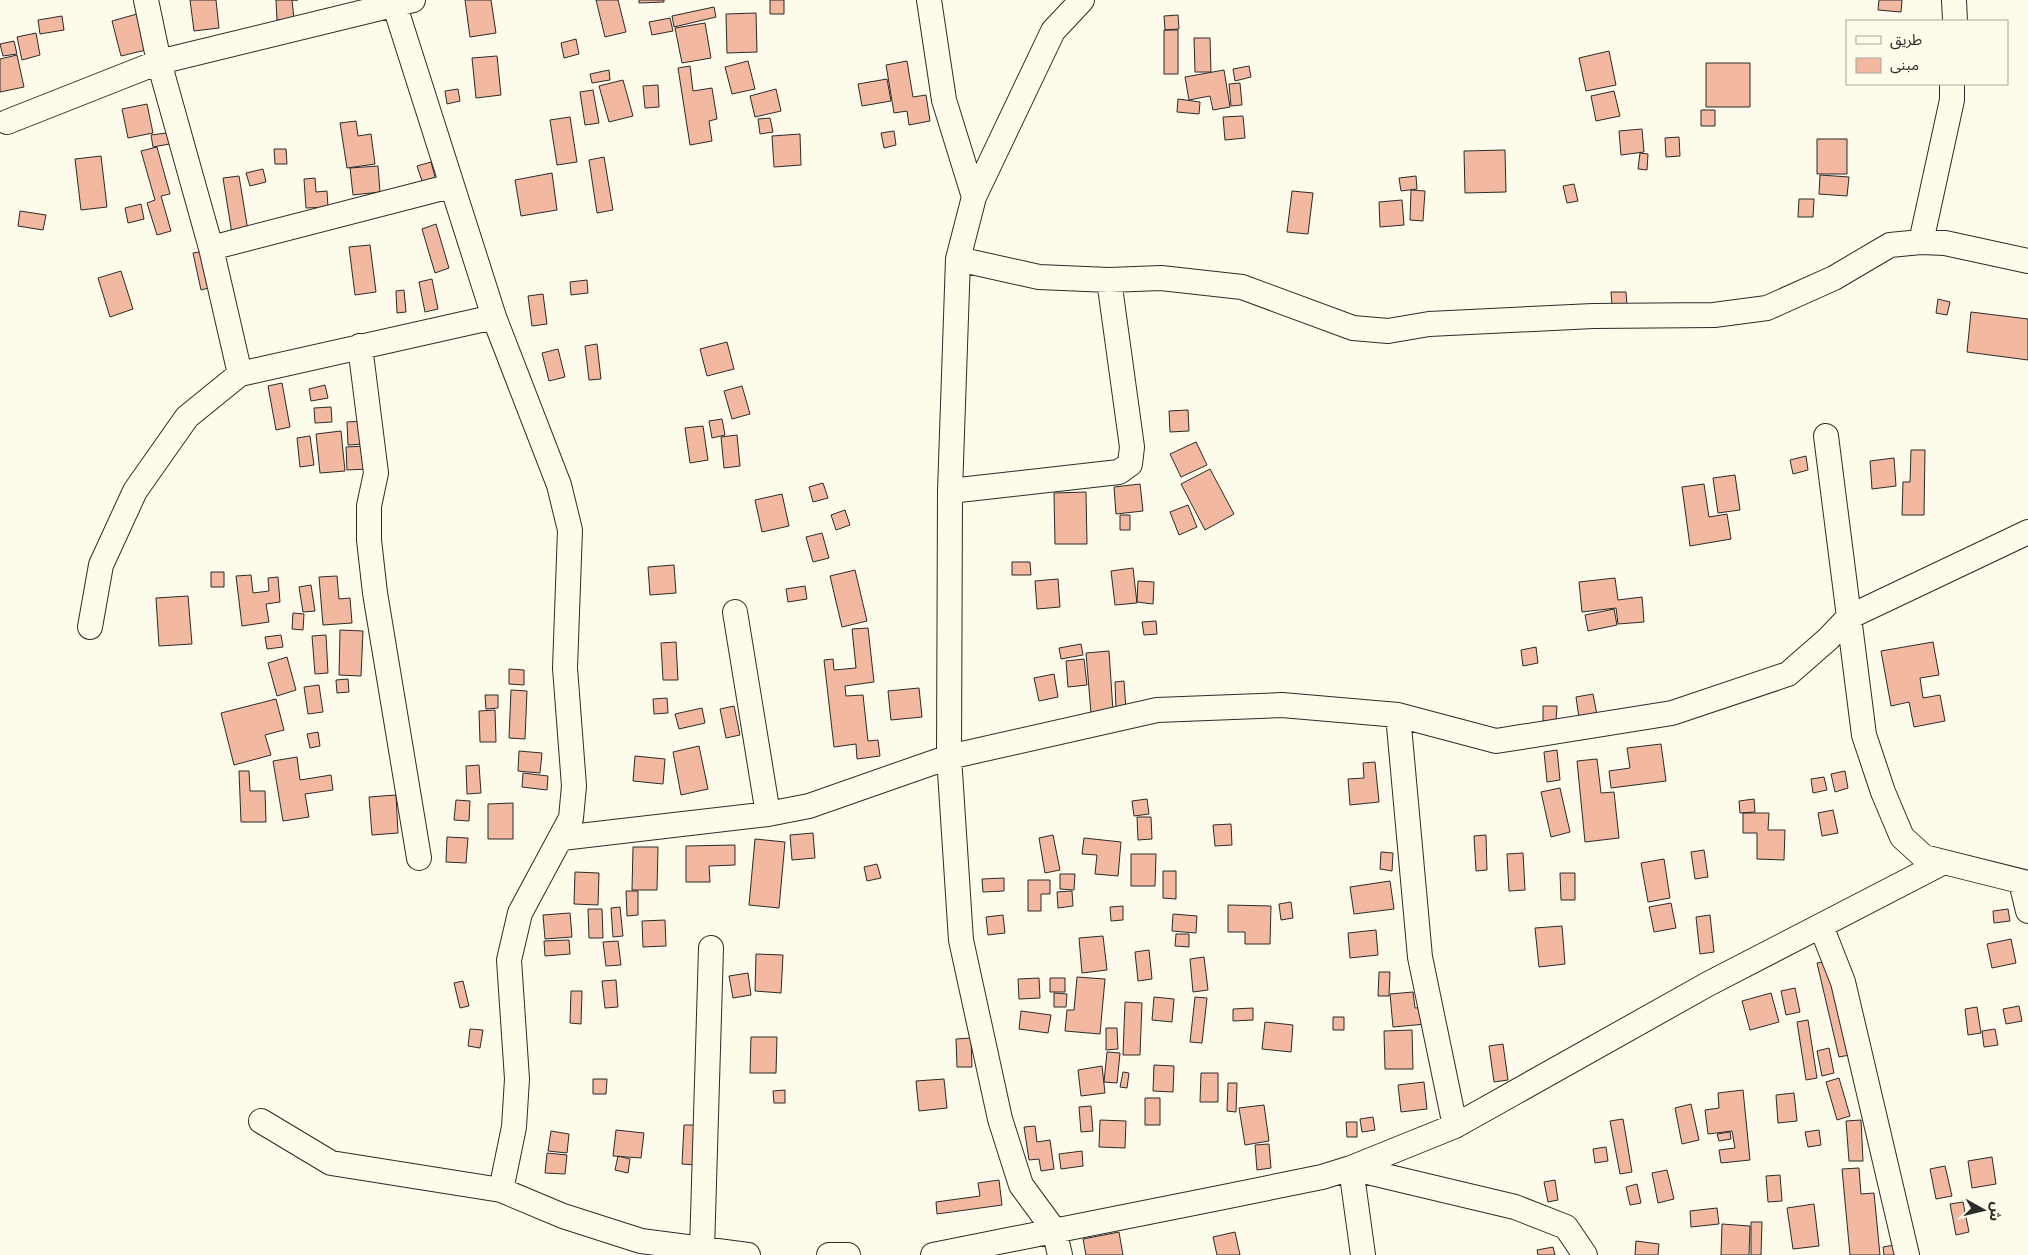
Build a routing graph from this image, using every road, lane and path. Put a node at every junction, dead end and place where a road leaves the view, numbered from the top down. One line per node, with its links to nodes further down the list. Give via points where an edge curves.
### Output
1 (146, 0): 7 (street)
2 (929, 0): 11 (street, via 944,100)
3 (1082, 0): 11 (street, via 1053,31)
4 (1954, 0): 6 (street)
5 (400, 1): 7 (street); 10 (street)
6 (1954, 20)
7 (159, 62): 9 (street); 13 (street)
8 (1952, 85): 12 (street, via 1952,100)
9 (7, 122)
10 (451, 186): 13 (street); 17 (street)
11 (974, 197): 14 (street)
12 (1921, 242): 15 (street, via 1945,243); 16 (street, via 1890,245 1834,278 1767,308 1714,315 1593,316 1429,324 1388,331 1353,328 1242,287 1161,278)
13 (211, 248): 19 (street)
14 (958, 259): 16 (street, via 1039,277); 21 (street)
15 (2028, 261)
16 (1109, 280): 21 (street, via 1132,447 1130,464 1119,472)
17 (494, 317): 18 (street); 29 (street, via 559,485 570,530 565,668 574,786 572,818)
18 (360, 346): 19 (street); 30 (street, via 376,473 369,506 368,540)
19 (240, 374): 25 (street, via 187,416 135,491 101,564)
20 (1826, 436): 24 (street)
21 (950, 491): 27 (street)
22 (2028, 532): 24 (street)
23 (735, 612): 28 (street)
24 (1849, 616): 26 (street, via 1788,674 1672,713 1496,741); 31 (street, via 1864,735 1883,792 1902,837 1924,857)
25 (90, 626)
26 (1398, 716): 27 (street, via 1282,705 1157,710); 37 (street, via 1420,957)
27 (949, 757): 28 (street, via 809,806); 40 (street, via 962,940 1000,1119 1021,1185)
28 (768, 814): 29 (street)
29 (562, 838): 39 (street, via 520,912 509,960 517,1079 514,1127)
30 (419, 858)
31 (1942, 863): 32 (street); 34 (street)
32 (2025, 882): 33 (street)
33 (2028, 912)
34 (1821, 926): 37 (street, via 1708,984); 51 (street, via 1842,982)
35 (711, 948): 42 (street)
36 (261, 1121): 39 (street, via 331,1163)
37 (1455, 1126): 38 (street)
38 (1351, 1168): 40 (street, via 1322,1177); 49 (street); 50 (street, via 1515,1207 1566,1227)
39 (501, 1190): 41 (street)
40 (1054, 1230): 47 (street); 48 (street)
41 (635, 1250): 42 (street)
42 (702, 1250): 43 (street)
43 (748, 1255)
44 (829, 1255): 45 (street)
45 (838, 1255): 46 (street)
46 (848, 1255)
47 (933, 1255)
48 (1060, 1255)
49 (1363, 1255)
50 (1585, 1255)
51 (1906, 1255)

